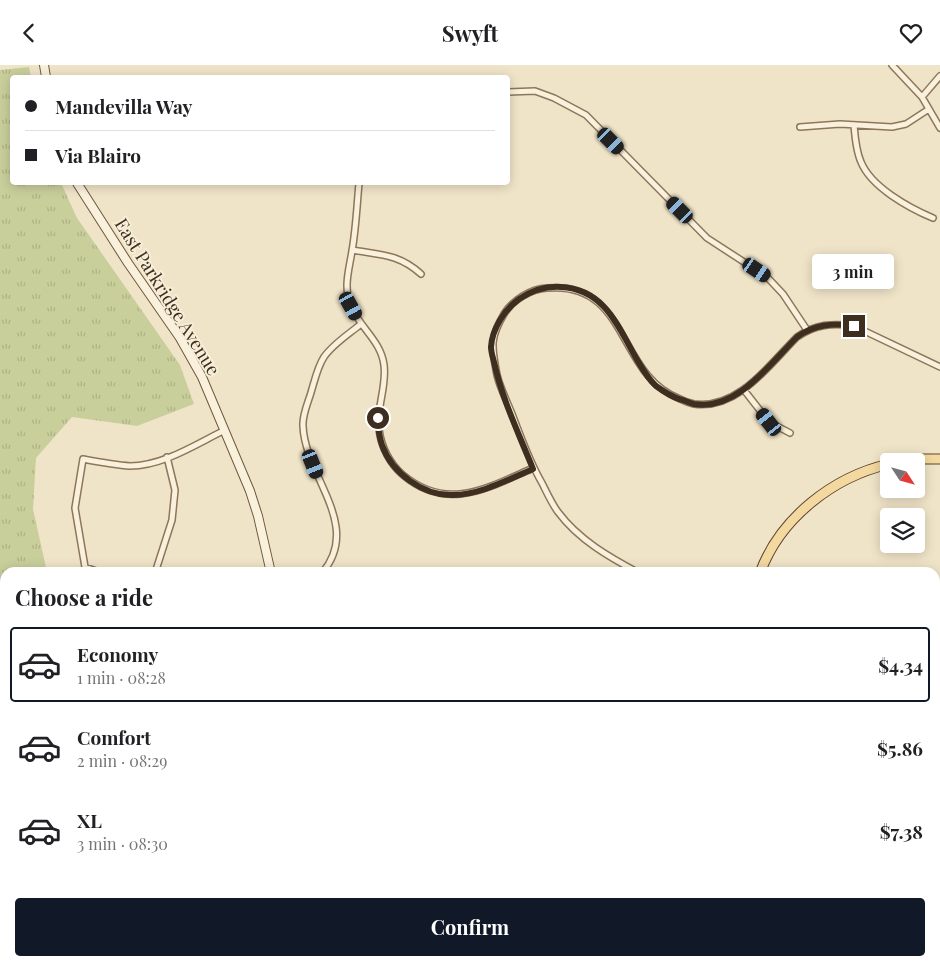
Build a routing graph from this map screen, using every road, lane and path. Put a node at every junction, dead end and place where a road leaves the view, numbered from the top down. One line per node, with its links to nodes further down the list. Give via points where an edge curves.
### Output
1 (892, 65): 4 (street)
2 (940, 76): 4 (street)
3 (510, 92): 17 (street, via 536,91 586,115 707,238 767,277)
4 (922, 97): 5 (street)
5 (929, 109): 7 (street); 8 (street, via 906,124 892,127)
6 (940, 115): 7 (street)
7 (934, 117): 10 (street)
8 (854, 125): 9 (street); 13 (street, via 856,145 868,175 914,210)
9 (800, 127)
10 (940, 127)
11 (78, 185): 20 (main road, East Parkridge Avenue, via 180,338 202,377)
12 (359, 185): 14 (street)
13 (933, 218)
14 (352, 250): 15 (street, via 396,257); 16 (street, via 348,292)
15 (421, 274)
16 (361, 324): 26 (street, via 378,346 384,365 378,418 382,445 389,459 414,484 430,492 453,495 474,492); 30 (street, via 323,358 303,425 306,446 338,532 335,550)
17 (807, 329): 18 (street, via 839,324 854,326); 19 (street)
18 (940, 367)
19 (744, 390): 21 (street, via 769,422); 26 (street, via 711,404 693,404 671,395 655,385 642,369 608,311 593,297 579,289 543,288 510,306 497,326 491,347 498,380)
20 (225, 430): 22 (street); 29 (main road, East Parkridge Avenue, via 250,491)
21 (790, 433)
22 (167, 457): 27 (street, via 130,465 84,459 75,508); 28 (street, via 175,490 172,521)
23 (925, 459): 24 (main road)
24 (940, 459)
25 (880, 467): 32 (main road, via 847,478 811,503 781,535)
26 (533, 469): 31 (street, via 558,512 576,533)
27 (85, 567)
28 (157, 567)
29 (270, 567)
30 (327, 567)
31 (628, 567)
32 (763, 567)

